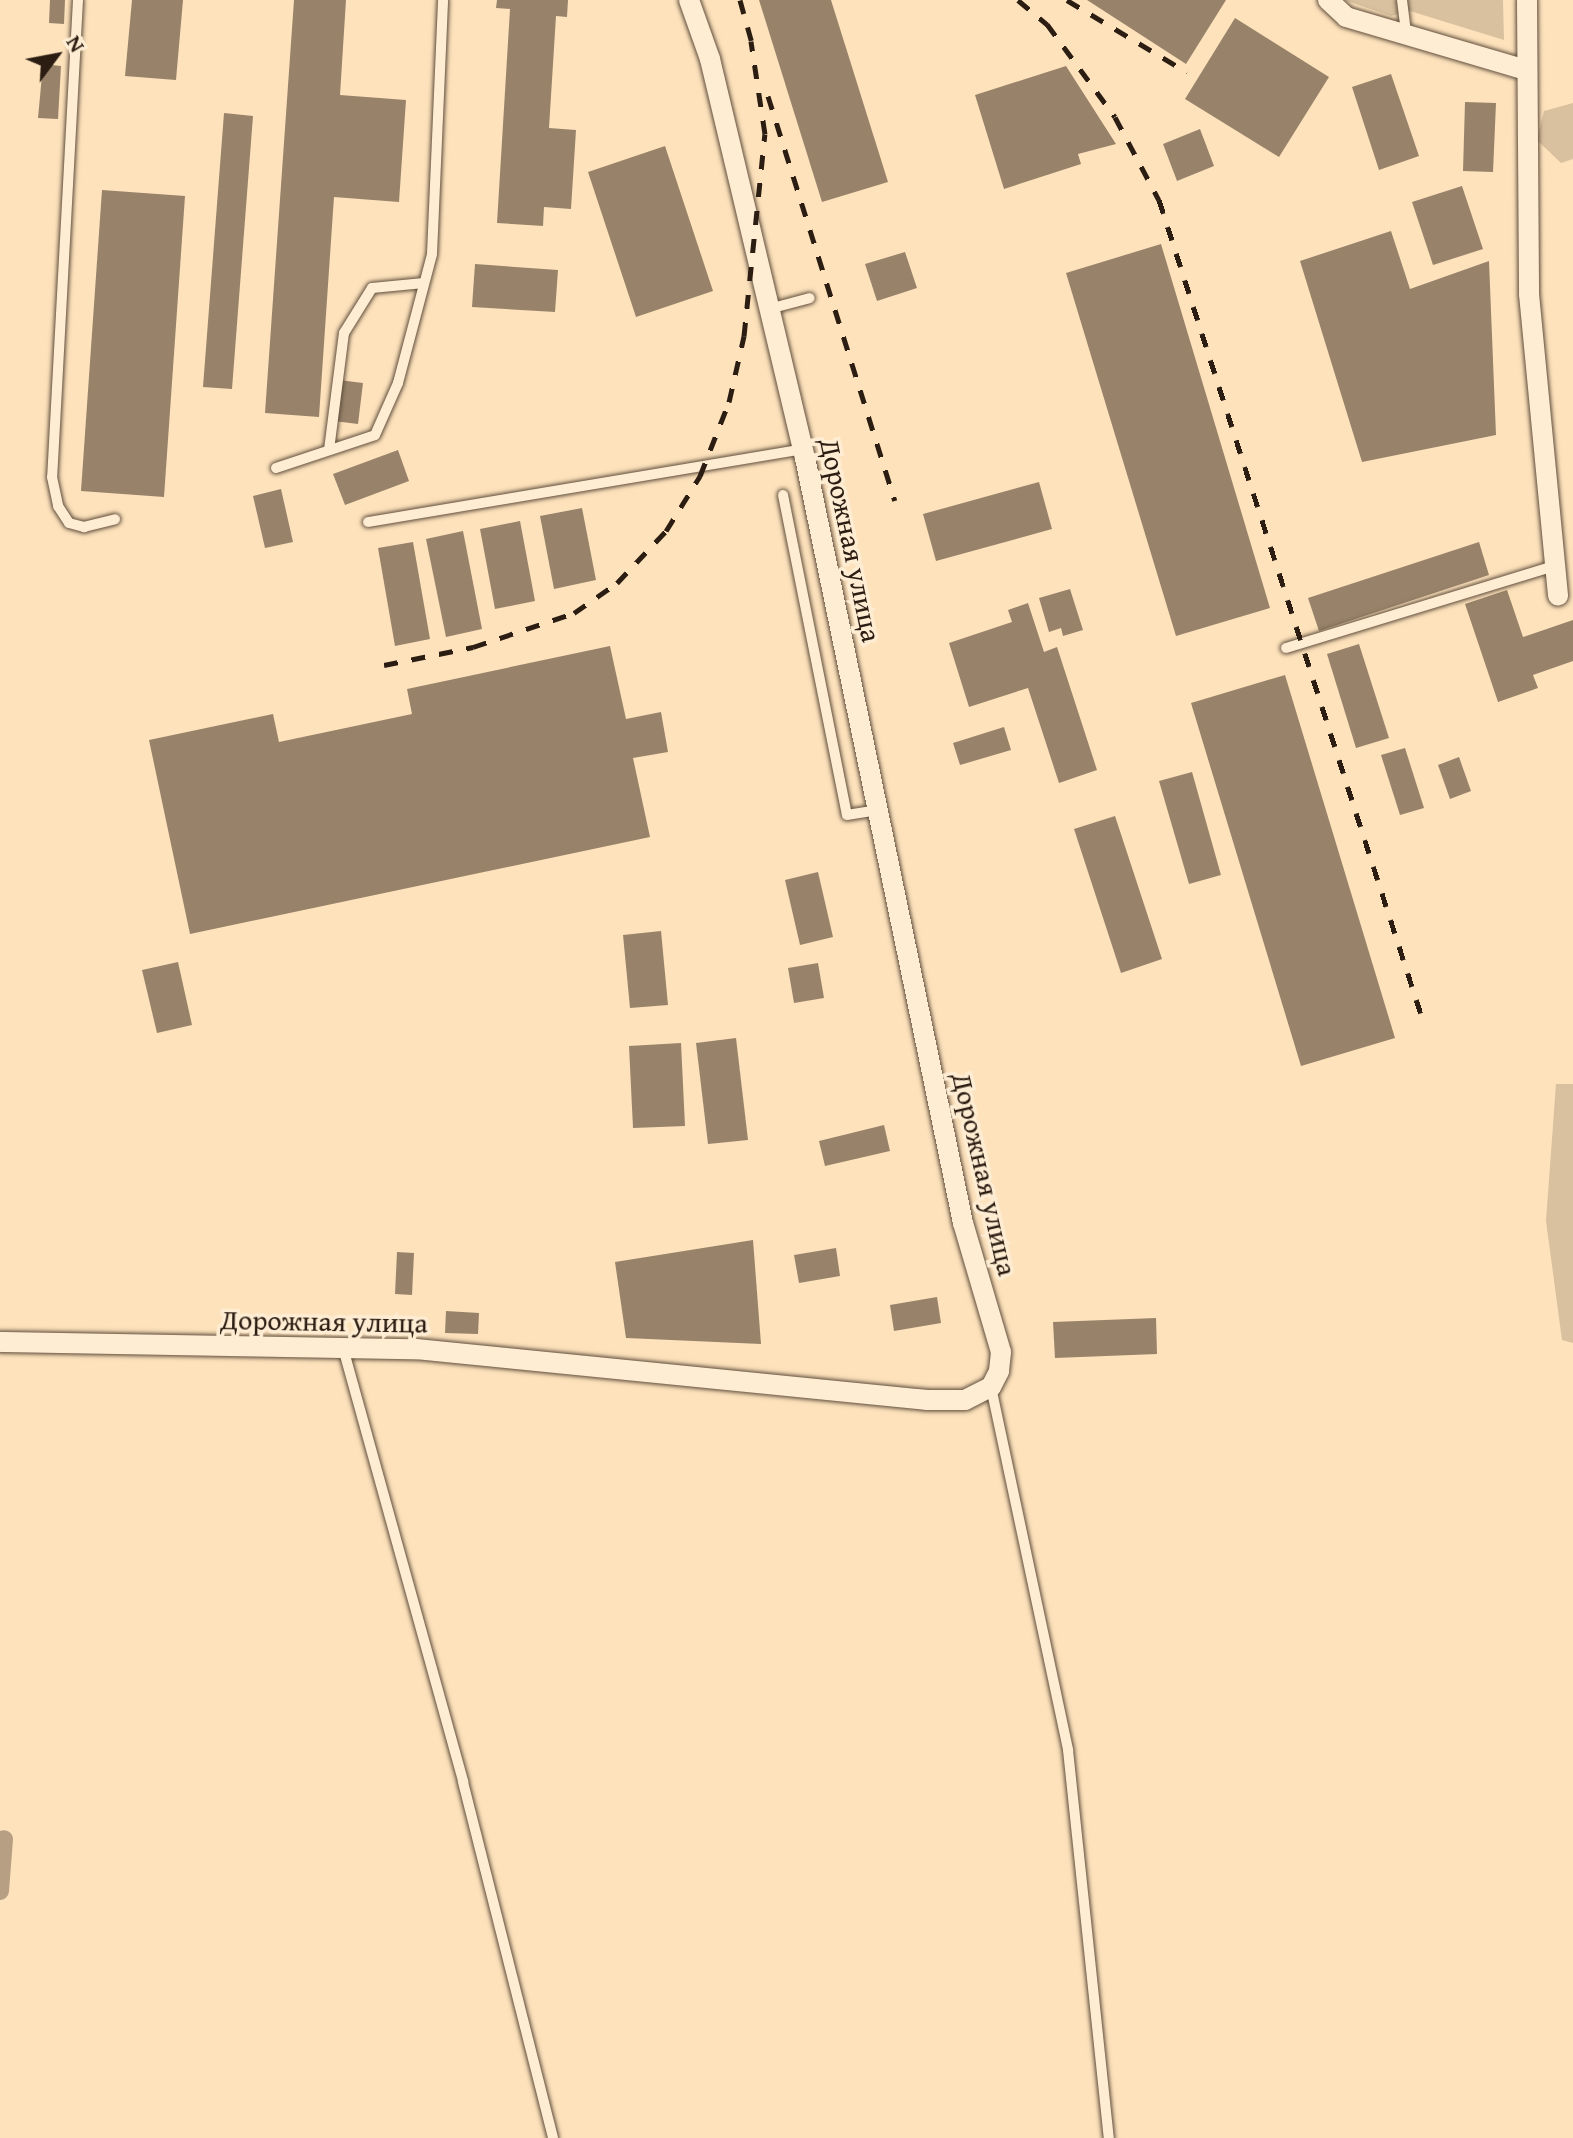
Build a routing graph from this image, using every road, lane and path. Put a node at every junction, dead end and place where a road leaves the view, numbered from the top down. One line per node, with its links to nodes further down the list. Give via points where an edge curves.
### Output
1 (78, 0): 16 (lane, via 52,477 58,506 69,523 84,527)
2 (443, 0): 9 (lane, via 432,254)
3 (689, 0): 11 (street, Дорожная улица, via 710,59)
4 (1328, 0): 7 (street, via 1346,17)
5 (1402, 0): 7 (lane)
6 (1527, 0): 8 (street)
7 (1406, 34): 8 (street)
8 (1526, 70): 18 (street, via 1529,294)
9 (424, 283): 13 (lane, via 398,383 375,435); 13 (lane, via 372,288 344,333)
10 (810, 298): 11 (lane)
11 (769, 309): 12 (street, Дорожная улица)
12 (803, 449): 17 (lane); 21 (street, Дорожная улица)
13 (329, 450): 14 (lane)
14 (276, 468)
15 (783, 495): 21 (lane, via 847,815)
16 (115, 519)
17 (368, 522)
18 (1555, 566): 19 (street); 20 (lane)
19 (1558, 596)
20 (1286, 648)
21 (880, 810): 24 (street, Дорожная улица, via 963,1223 1001,1352)
22 (0, 1342): 23 (street, Дорожная улица)
23 (343, 1348): 24 (street, Дорожная улица, via 416,1349 857,1397 965,1400); 25 (lane, via 463,1782)
24 (991, 1387): 26 (lane, via 1068,1750)
25 (553, 2138)
26 (1109, 2138)

